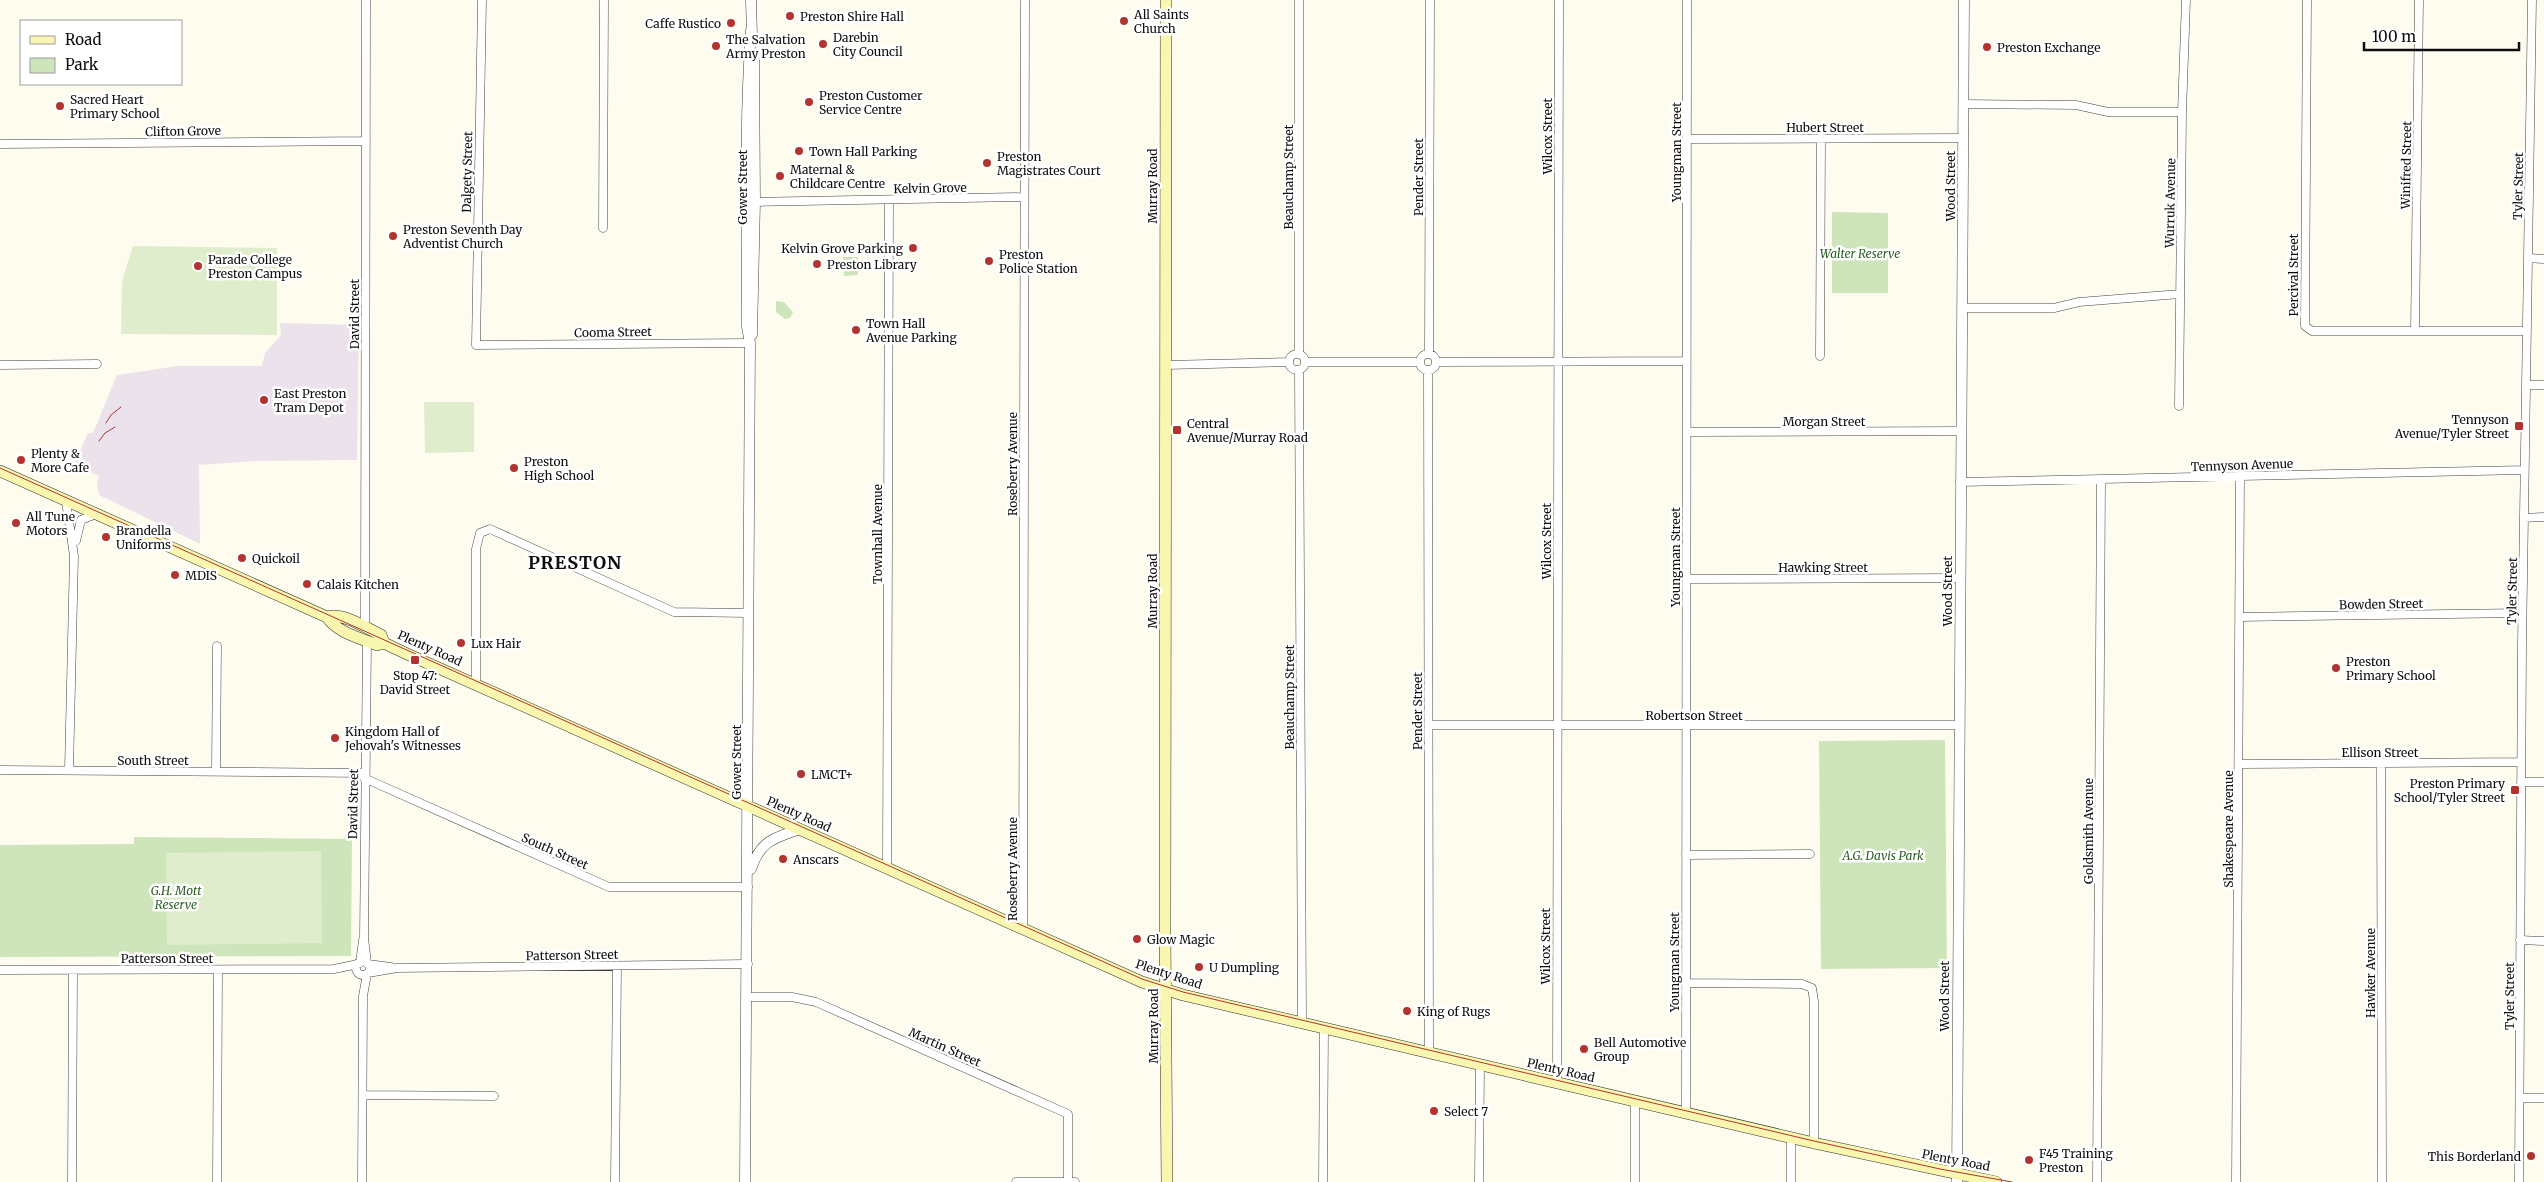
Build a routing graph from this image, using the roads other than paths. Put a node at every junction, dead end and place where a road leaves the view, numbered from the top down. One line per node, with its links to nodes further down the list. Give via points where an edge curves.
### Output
1 (366, 0): 21 (street, David Street)
2 (482, 0): 34 (street, Dalgety Street)
3 (604, 0): 26 (street)
4 (751, 0): 25 (street, Gower Street, via 755,74)
5 (1025, 0): 23 (street, Roseberry Avenue)
6 (1166, 0): 46 (main road, Murray Road)
7 (1299, 0): 35 (street, Beauchamp Street)
8 (1430, 0): 36 (street, Pender Street)
9 (1558, 0): 43 (street, Wilcox Street)
10 (1687, 0): 20 (street, Youngman Street)
11 (1964, 0): 16 (street, Wood Street)
12 (2186, 0): 17 (street, Wurruk Avenue)
13 (2307, 0): 31 (street, Percival Street, via 2305,326 2312,331)
14 (2419, 0): 31 (street, Winifred Street)
15 (2532, 0): 27 (street, Tyler Street)
16 (1963, 104): 17 (street, via 2076,105 2108,112); 19 (street, Wood Street)
17 (2182, 112): 29 (street, Wurruk Avenue)
18 (1821, 138): 19 (street, Hubert Street); 20 (street, Hubert Street); 37 (street)
19 (1963, 138): 30 (street, Wood Street)
20 (1687, 139): 38 (street, Youngman Street)
21 (366, 141): 22 (street, Clifton Grove); 70 (street, David Street)
22 (0, 144)
23 (1024, 197): 24 (street, Kelvin Grove); 94 (street, Roseberry Avenue)
24 (889, 200): 25 (street, Kelvin Grove); 92 (street, Townhall Avenue)
25 (751, 202): 33 (street, Gower Street, via 754,326)
26 (603, 228)
27 (2528, 258): 28 (street); 32 (street, Tyler Street)
28 (2544, 259)
29 (2180, 294): 30 (street, via 2079,302 2054,308); 51 (street, Wurruk Avenue)
30 (1962, 308): 53 (street, Wood Street)
31 (2415, 331): 32 (street, Percival Street)
32 (2527, 331): 49 (street, Tyler Street)
33 (750, 343): 34 (street, Cooma Street); 66 (street, Gower Street)
34 (476, 345)
35 (1300, 354): 39 (street, via 1293,355); 40 (street)
36 (1429, 354): 41 (street, via 1423,355); 42 (street)
37 (1820, 356)
38 (1686, 361): 43 (street); 52 (street, Youngman Street)
39 (1289, 362): 46 (street); 47 (street, via 1291,368)
40 (1306, 362): 41 (street); 47 (street)
41 (1419, 362): 48 (street)
42 (1436, 362): 43 (street); 48 (street)
43 (1557, 362): 76 (street, Wilcox Street)
44 (97, 364): 45 (street)
45 (0, 365)
46 (1166, 365): 104 (main road, Murray Road)
47 (1299, 370): 106 (street, Beauchamp Street)
48 (1428, 370): 75 (street, Pender Street)
49 (2526, 385): 50 (street); 54 (street, Tyler Street)
50 (2544, 385)
51 (2179, 406)
52 (1687, 432): 53 (street, Morgan Street); 65 (street, Youngman Street)
53 (1961, 432): 58 (street, Wood Street)
54 (2524, 470): 56 (street, Tennyson Avenue); 62 (street, Tyler Street)
55 (0, 471): 59 (main road, Plenty Road)
56 (2240, 476): 57 (street, Tennyson Avenue); 69 (street, Shakespeare Avenue)
57 (2101, 480): 58 (street, Tennyson Avenue); 134 (street, Goldsmith Avenue)
58 (1960, 482): 64 (street, Wood Street)
59 (66, 501): 60 (main road, Plenty Road); 63 (street)
60 (96, 514): 63 (street, via 80,522); 68 (main road, Plenty Road)
61 (2544, 517): 62 (street)
62 (2524, 518): 67 (street, Tyler Street)
63 (74, 556): 83 (street)
64 (1960, 578): 65 (street, Hawking Street); 77 (street, Wood Street)
65 (1687, 579): 78 (street, Youngman Street)
66 (749, 613): 74 (street, via 674,612 490,529 480,533 476,549); 88 (street, Gower Street)
67 (2522, 614): 69 (street, Bowden Street); 79 (street, Tyler Street)
68 (327, 617): 70 (main road, Plenty Road, via 335,615); 71 (main road, Plenty Road, via 331,625)
69 (2240, 617): 80 (street, Shakespeare Avenue)
70 (365, 628): 72 (main road, Plenty Road, via 381,635)
71 (367, 641): 72 (main road, Plenty Road, via 376,646); 85 (street, David Street)
72 (384, 643): 74 (main road, Plenty Road)
73 (217, 646): 84 (street)
74 (476, 684): 88 (main road, Plenty Road)
75 (1429, 725): 76 (street, Robertson Street); 108 (street, Pender Street)
76 (1557, 725): 78 (street, Robertson Street); 110 (street, Wilcox Street)
77 (1959, 725): 78 (street, Robertson Street); 119 (street, Wood Street)
78 (1686, 726): 91 (street, Youngman Street)
79 (2521, 762): 81 (street, Ellison Street); 86 (street, Tyler Street)
80 (2240, 764): 81 (street, Ellison Street); 135 (street, Shakespeare Avenue)
81 (2381, 764): 136 (street, Hawker Avenue)
82 (0, 770): 83 (street, South Street)
83 (69, 770): 84 (street, South Street)
84 (216, 771): 85 (street, South Street)
85 (365, 775): 93 (street, South Street, via 609,887); 99 (street, David Street)
86 (2521, 782): 87 (street); 95 (street, Tyler Street)
87 (2544, 782)
88 (748, 806): 89 (main road, Plenty Road); 93 (street, Gower Street)
89 (799, 829): 92 (main road, Plenty Road); 93 (street, via 764,844 754,858)
90 (1810, 854): 91 (street)
91 (1686, 855): 103 (street, Youngman Street)
92 (887, 868): 94 (main road, Plenty Road)
93 (748, 882): 97 (street, Gower Street)
94 (1023, 929): 104 (main road, Plenty Road)
95 (2520, 940): 96 (street); 113 (street, Tyler Street)
96 (2544, 941)
97 (748, 964): 98 (street, Patterson Street); 105 (street, Gower Street)
98 (617, 966): 99 (street, Patterson Street); 124 (street)
99 (363, 968): 102 (street, Patterson Street); 111 (street, David Street)
100 (0, 970): 101 (street, Patterson Street)
101 (73, 970): 102 (street, Patterson Street); 121 (street)
102 (218, 970): 122 (street)
103 (1686, 983): 116 (street, Youngman Street); 118 (street, via 1802,984 1812,988)
104 (1167, 990): 106 (main road, Plenty Road); 128 (main road, Murray Road)
105 (747, 997): 120 (street, Martin Street, via 792,997 816,1002 1068,1114); 125 (street, Gower Street)
106 (1302, 1023): 107 (main road, Plenty Road)
107 (1324, 1028): 108 (main road, Plenty Road); 129 (street)
108 (1429, 1053): 109 (main road, Plenty Road)
109 (1480, 1065): 110 (main road, Plenty Road); 130 (street)
110 (1557, 1083): 115 (main road, Plenty Road)
111 (362, 1095): 112 (street); 123 (street, David Street)
112 (494, 1096)
113 (2520, 1098): 114 (street); 137 (street, Tyler Street)
114 (2544, 1098)
115 (1635, 1101): 116 (main road, Plenty Road); 131 (street)
116 (1686, 1113): 117 (main road, Plenty Road)
117 (1791, 1138): 118 (main road, Plenty Road); 132 (street)
118 (1814, 1144): 119 (main road, Plenty Road)
119 (1957, 1179): 133 (main road, Plenty Road)
120 (1068, 1181): 126 (street); 127 (street)
121 (72, 1182)
122 (217, 1182)
123 (362, 1182)
124 (615, 1182)
125 (745, 1182)
126 (1016, 1182)
127 (1075, 1182)
128 (1167, 1182)
129 (1323, 1182)
130 (1479, 1182)
131 (1635, 1182)
132 (1791, 1182)
133 (1996, 1182)
134 (2097, 1182)
135 (2236, 1182)
136 (2382, 1182)
137 (2519, 1182)

